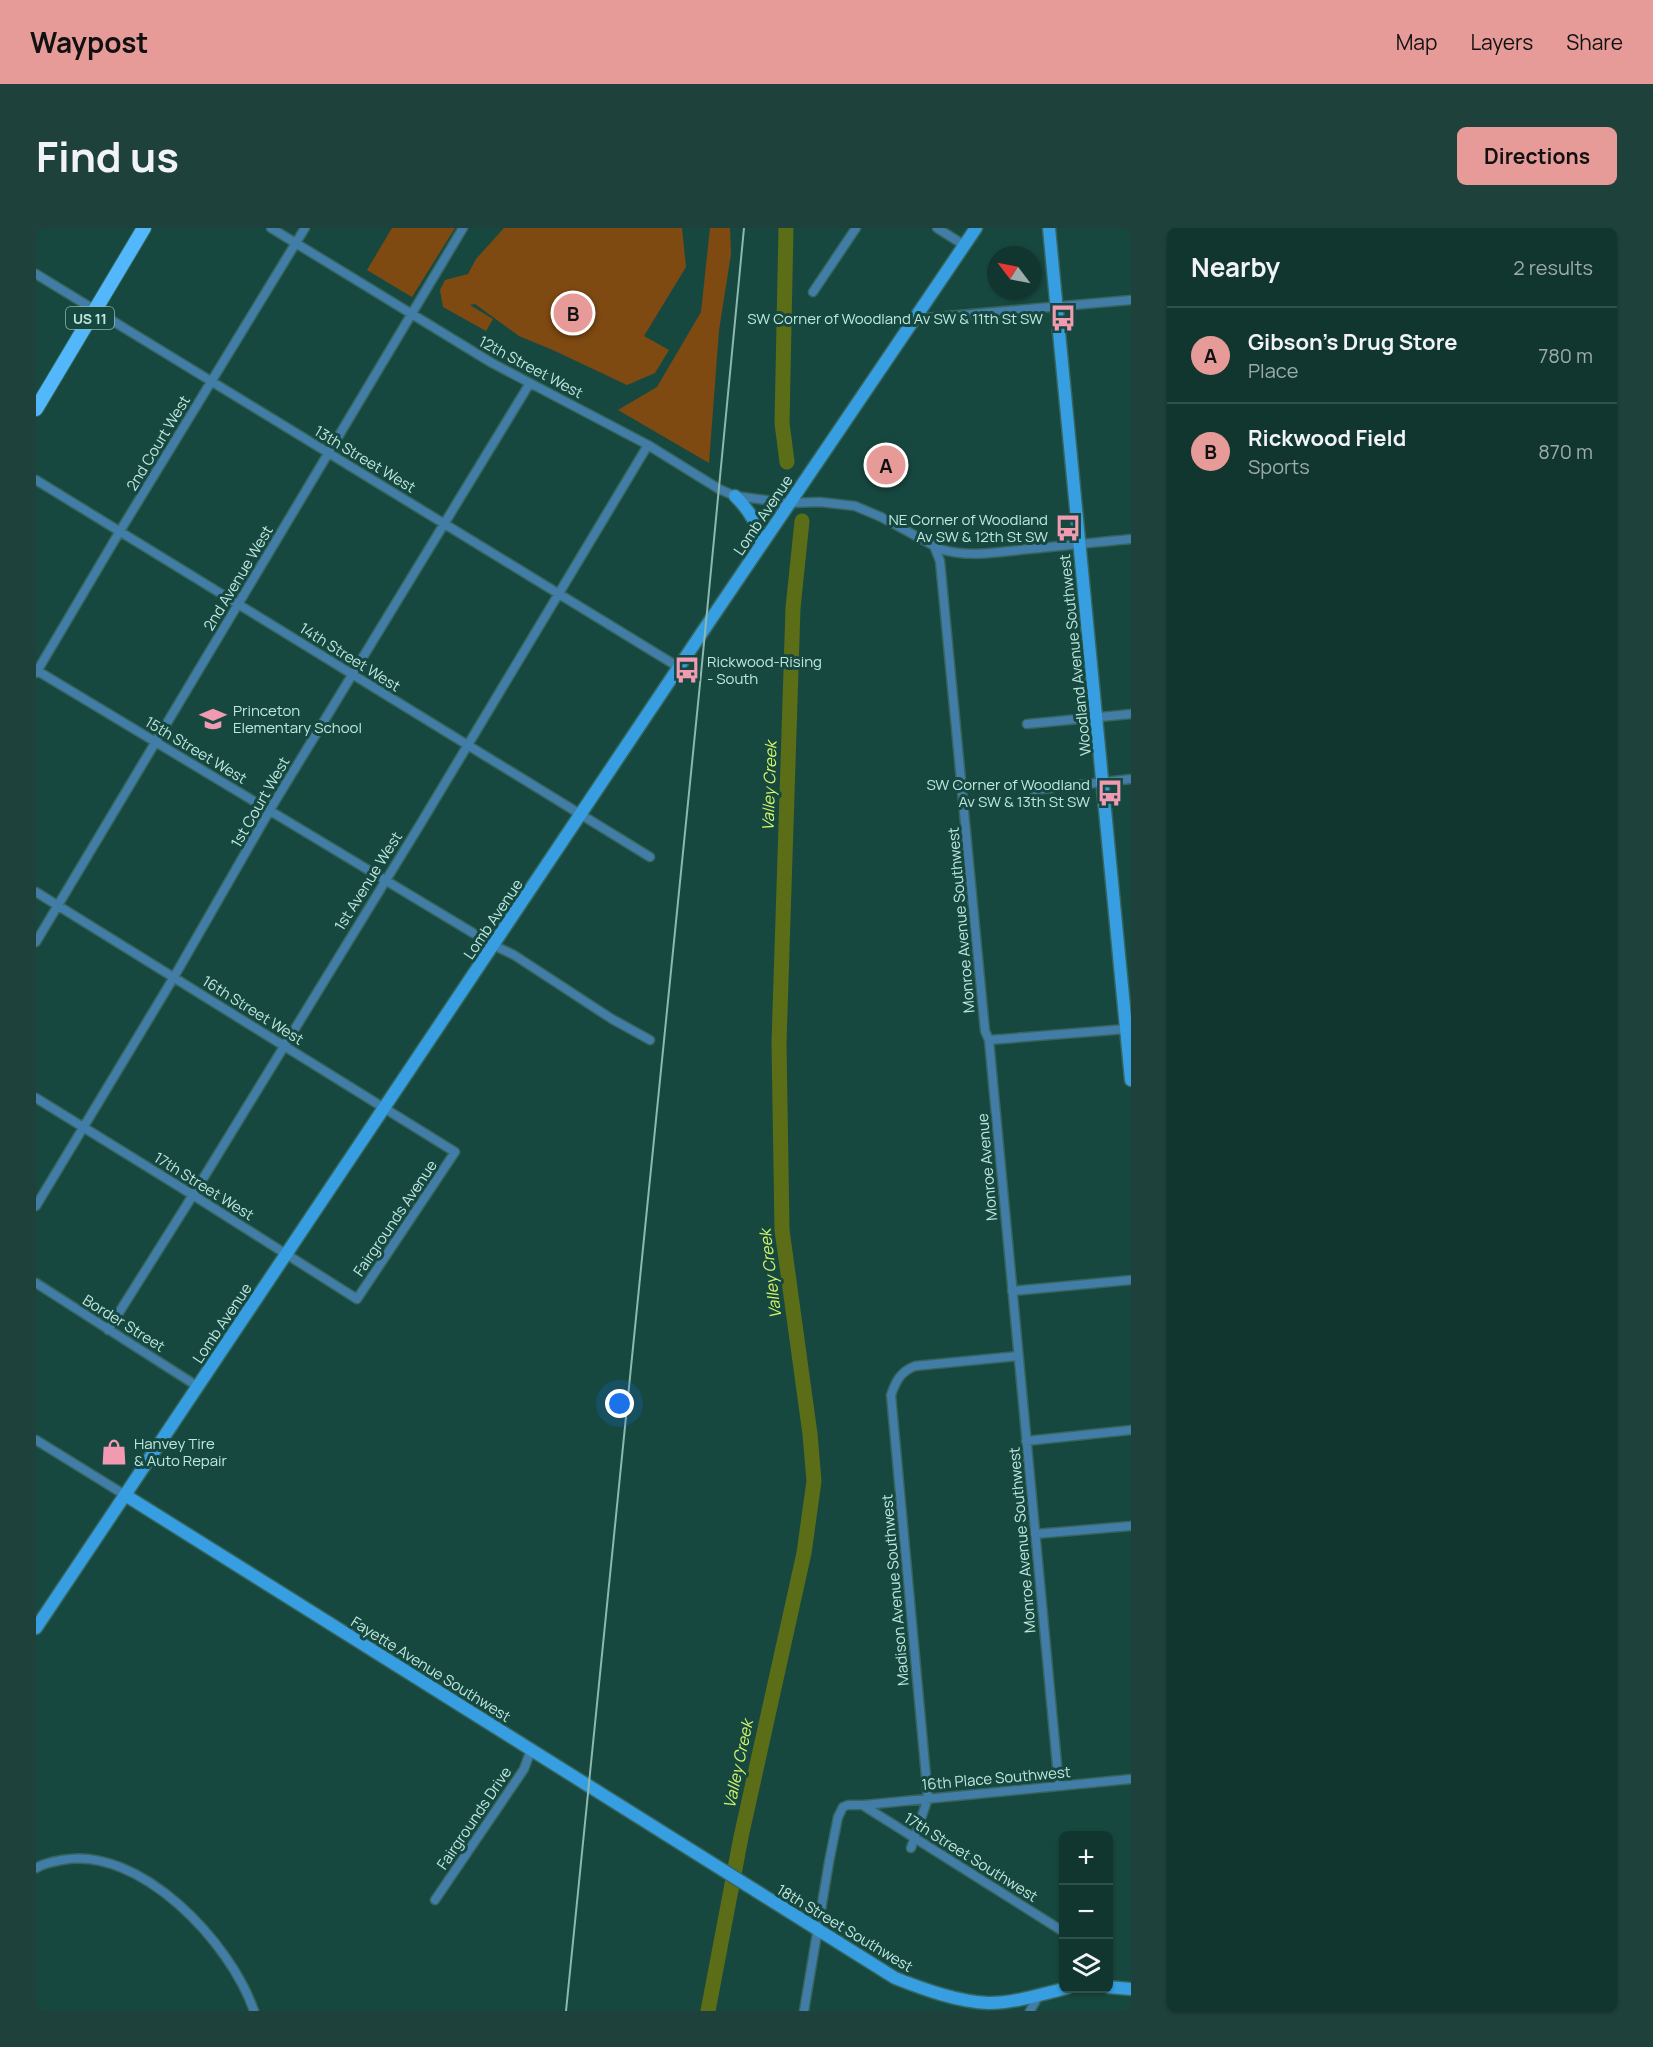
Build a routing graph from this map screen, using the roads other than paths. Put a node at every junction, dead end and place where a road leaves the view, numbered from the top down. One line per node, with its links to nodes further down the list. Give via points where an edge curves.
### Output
1 (144, 228): 15 (main road, US 11)
2 (271, 228): 9 (street, 12th Street West)
3 (305, 228): 9 (street, 2nd Court West)
4 (463, 228): 16 (street, 2nd Avenue West)
5 (856, 228): 12 (street)
6 (937, 228): 10 (street)
7 (976, 228): 10 (street, Lomb Avenue)
8 (1049, 228): 14 (street, Woodland Avenue Southwest)
9 (296, 243): 16 (street, 12th Street West); 18 (street, 2nd Court West)
10 (964, 245): 17 (street, Lomb Avenue)
11 (36, 274): 15 (street, 13th Street West)
12 (813, 292)
13 (1131, 300): 14 (street)
14 (1057, 307): 17 (street); 30 (street, Woodland Avenue Southwest)
15 (95, 310): 18 (street, 13th Street West); 20 (main road, US 11)
16 (411, 314): 19 (street, 12th Street West); 22 (street, 2nd Avenue West)
17 (914, 319): 25 (street, Lomb Avenue)
18 (211, 381): 22 (street, 13th Street West); 27 (street, 2nd Court West)
19 (530, 383): 21 (street, 12th Street West); 26 (street, 1st Court West)
20 (36, 409)
21 (648, 445): 24 (street, 12th Street West); 32 (street, 1st Avenue West)
22 (329, 452): 26 (street, 13th Street West); 33 (street, 2nd Avenue West)
23 (36, 480): 27 (street, 14th Street West)
24 (735, 496): 25 (street, 12th Street West); 29 (street, via 754,519)
25 (789, 503): 29 (street, Lomb Avenue); 31 (street, 12th Street West, via 855,506)
26 (445, 523): 32 (street, 13th Street West); 36 (street, 1st Court West)
27 (120, 531): 33 (street, 14th Street West); 35 (street, 2nd Court West)
28 (1131, 539): 30 (street, 12th Street West)
29 (762, 544): 34 (street, Lomb Avenue)
30 (1079, 544): 31 (street, 12th Street West, via 967,554); 38 (street, Woodland Avenue Southwest)
31 (934, 546): 56 (street, Monroe Avenue Southwest, via 940,561 985,1031)
32 (559, 596): 34 (street, 13th Street West); 41 (street, 1st Avenue West)
33 (237, 605): 36 (street, 14th Street West); 40 (street, 2nd Avenue West)
34 (680, 668): 46 (street, Lomb Avenue)
35 (36, 671): 40 (street, 15th Street West)
36 (352, 674): 41 (street, 14th Street West); 45 (street, 1st Court West)
37 (1131, 714): 38 (street)
38 (1095, 718): 39 (street); 43 (street, Woodland Avenue Southwest)
39 (1027, 724)
40 (155, 741): 45 (street, 15th Street West); 50 (street, 2nd Avenue West)
41 (468, 745): 46 (street, 14th Street West); 48 (street, 1st Avenue West)
42 (1131, 779): 43 (street)
43 (1103, 782): 44 (street); 54 (street, Woodland Avenue Southwest)
44 (1034, 790)
45 (270, 810): 48 (street, 15th Street West); 53 (street, 1st Court West)
46 (581, 814): 47 (street, 14th Street West); 52 (street, Lomb Avenue)
47 (650, 857)
48 (384, 880): 52 (street, 15th Street West); 57 (street, 1st Avenue West)
49 (36, 892): 50 (street, 16th Street West)
50 (58, 905): 51 (street, 2nd Avenue West); 53 (street, 16th Street West)
51 (36, 942)
52 (493, 945): 55 (street, 15th Street West); 60 (street, Lomb Avenue)
53 (174, 977): 57 (street, 16th Street West); 61 (street, 1st Court West)
54 (1129, 1029): 56 (street); 58 (street, Woodland Avenue Southwest)
55 (650, 1040)
56 (990, 1040): 68 (street, Monroe Avenue)
57 (284, 1045): 60 (street, 16th Street West); 63 (street, 1st Avenue West)
58 (1131, 1080)
59 (36, 1098): 61 (street, 17th Street West)
60 (385, 1107): 62 (street, 16th Street West); 65 (street, Lomb Avenue)
61 (83, 1127): 63 (street, 17th Street West); 64 (street, 1st Court West)
62 (455, 1152): 69 (street, Fairgrounds Avenue)
63 (193, 1195): 65 (street, 17th Street West); 70 (street, 1st Avenue West)
64 (36, 1206)
65 (286, 1254): 69 (street, 17th Street West); 72 (street, Lomb Avenue)
66 (1131, 1280): 68 (street)
67 (36, 1283): 70 (street, Border Street)
68 (1012, 1291): 71 (street, Monroe Avenue Southwest)
69 (357, 1299)
70 (108, 1330): 72 (street, Border Street)
71 (1018, 1356): 75 (street, Monroe Avenue Southwest); 83 (street, Madison Avenue Southwest, via 915,1366 897,1380 891,1395)
72 (197, 1386): 76 (street, Lomb Avenue)
73 (1131, 1430): 75 (street)
74 (36, 1440): 76 (street)
75 (1026, 1441): 78 (street, Monroe Avenue Southwest)
76 (124, 1495): 79 (street, Lomb Avenue); 80 (street, Fayette Avenue Southwest)
77 (1131, 1526): 78 (street)
78 (1035, 1534): 82 (street, Monroe Avenue Southwest)
79 (36, 1628)
80 (531, 1750): 88 (street, Fayette Avenue Southwest); 89 (street, Fairgrounds Drive, via 524,1769)
81 (1131, 1779): 82 (street, 16th Place Southwest)
82 (1059, 1786): 83 (street, 16th Place Southwest)
83 (928, 1798): 84 (street, 16th Place Southwest); 85 (street)
84 (864, 1805): 85 (street, 17th Street Southwest); 91 (street, via 846,1805 838,1817)
85 (916, 1838): 86 (street); 90 (street, 17th Street Southwest)
86 (911, 1848)
87 (36, 1868): 96 (street, via 74,1858 97,1860 133,1872 162,1891 199,1924 233,1968)
88 (721, 1869): 91 (street, 18th Street Southwest)
89 (435, 1899)
90 (1059, 1929)
91 (818, 1930): 95 (street, 18th Street Southwest, via 895,1978 932,1993 989,2002); 97 (street)
92 (1113, 1987): 94 (street)
93 (1059, 1988): 95 (street, 18th Street Southwest)
94 (1131, 1989)
95 (1039, 1995): 98 (street)
96 (254, 2011)
97 (804, 2011)
98 (1030, 2011)

